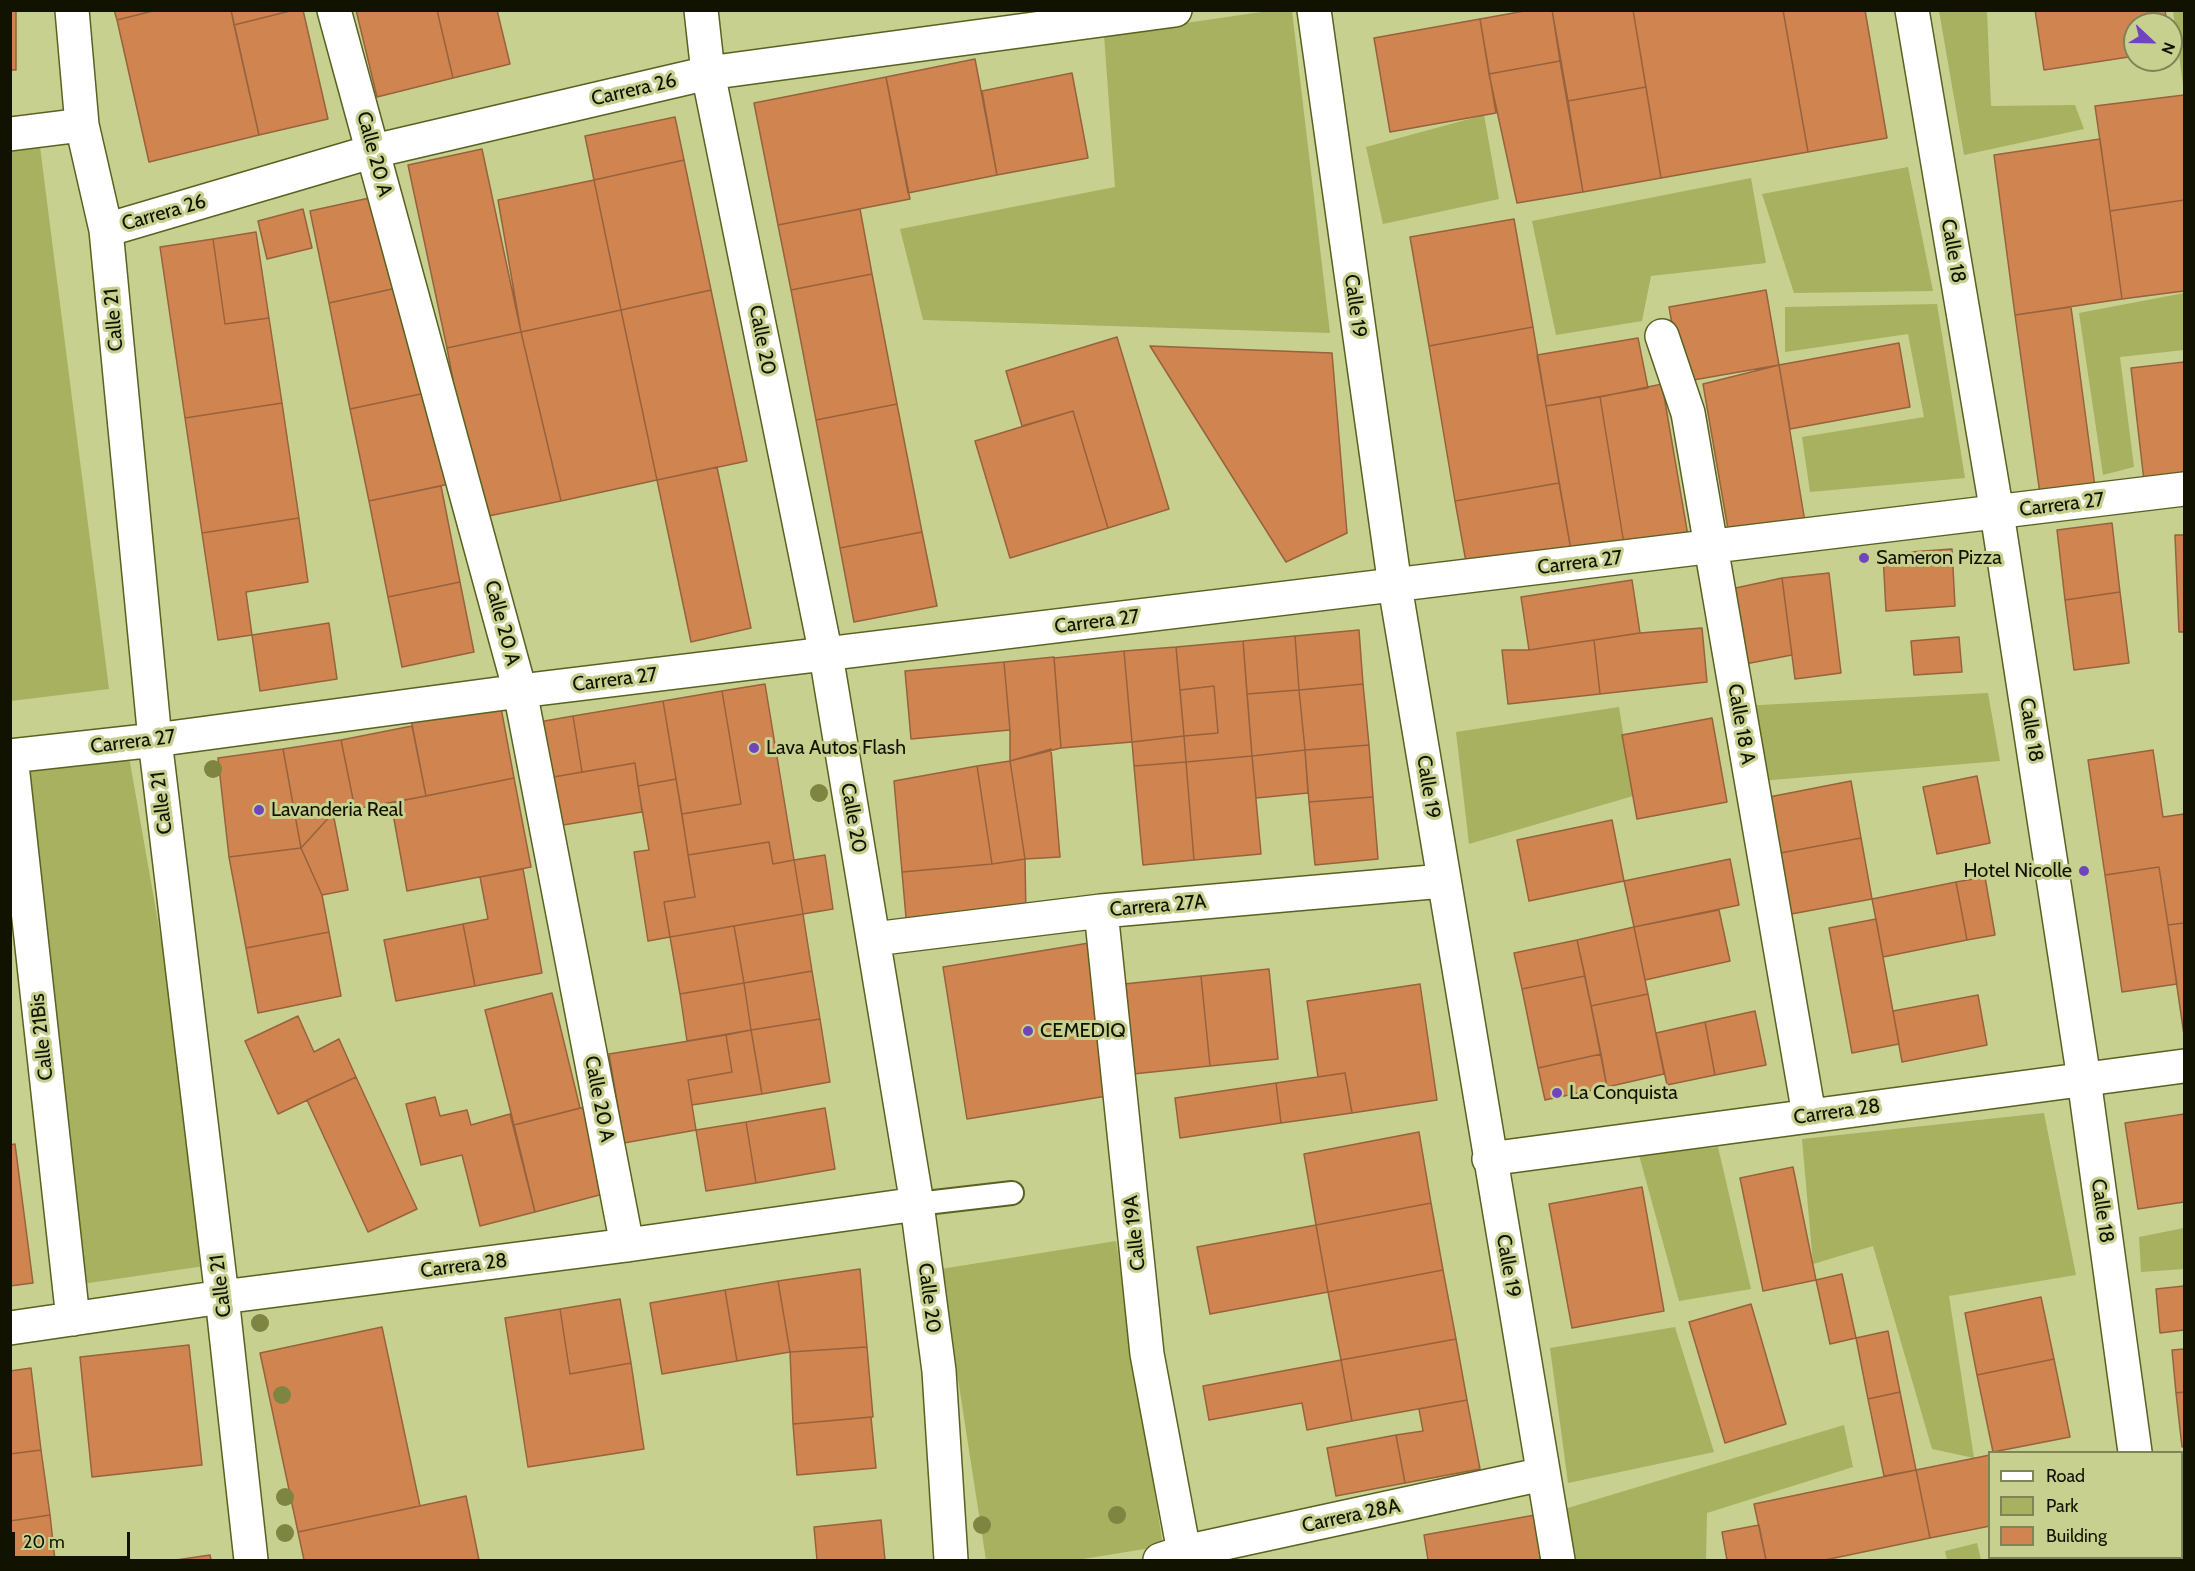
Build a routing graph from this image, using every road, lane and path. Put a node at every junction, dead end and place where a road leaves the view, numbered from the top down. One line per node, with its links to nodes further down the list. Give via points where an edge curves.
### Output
1 (72, 10): 8 (street, Calle 21)
2 (334, 10): 10 (street, Calle 20 A)
3 (701, 10): 7 (street, Calle 20)
4 (1175, 10): 7 (street, Carrera 26)
5 (1314, 10): 16 (street, Calle 19)
6 (1912, 10): 14 (street, Calle 18)
7 (708, 73): 10 (street, Carrera 26); 17 (street, Calle 20)
8 (82, 125): 9 (street); 11 (street, Calle 21)
9 (10, 134)
10 (374, 152): 11 (street, Carrera 26); 18 (street, Calle 20 A)
11 (106, 230): 19 (street, Calle 21)
12 (1662, 336): 15 (street, Calle 18 A, via 1688,413)
13 (2184, 489): 14 (street, Carrera 27)
14 (1997, 513): 15 (street, Carrera 27); 25 (street, Calle 18)
15 (1710, 546): 16 (street, Carrera 27); 26 (street, Calle 18 A)
16 (1395, 586): 17 (street, Carrera 27); 21 (street, Calle 19)
17 (826, 655): 18 (street, Carrera 27); 23 (street, Calle 20)
18 (520, 691): 19 (street, Carrera 27); 30 (street, Calle 20 A)
19 (155, 740): 20 (street, Carrera 27); 31 (street, Calle 21)
20 (11, 756): 32 (street, Calle 21Bis)
21 (1443, 881): 22 (street, Carrera 27A); 27 (street, Calle 19)
22 (1101, 911): 23 (street, Carrera 27A); 36 (street, Calle 19A)
23 (874, 939): 29 (street, Calle 20)
24 (2184, 1066): 25 (street, Carrera 28)
25 (2085, 1079): 26 (street, Carrera 28); 34 (street, Calle 18)
26 (1809, 1115): 27 (street, Carrera 28)
27 (1490, 1159): 35 (street, Calle 19)
28 (1012, 1193): 29 (lane)
29 (917, 1204): 30 (street, Carrera 28); 38 (street, Calle 20, via 939,1371)
30 (627, 1245): 31 (street, Carrera 28)
31 (222, 1297): 32 (street, Carrera 28); 37 (street, Calle 21)
32 (73, 1319): 33 (street, Carrera 28)
33 (10, 1328)
34 (2135, 1451)
35 (1543, 1474): 36 (street, Carrera 28A); 39 (street, Calle 19)
36 (1172, 1556)
37 (251, 1560)
38 (951, 1560)
39 (1558, 1560)

